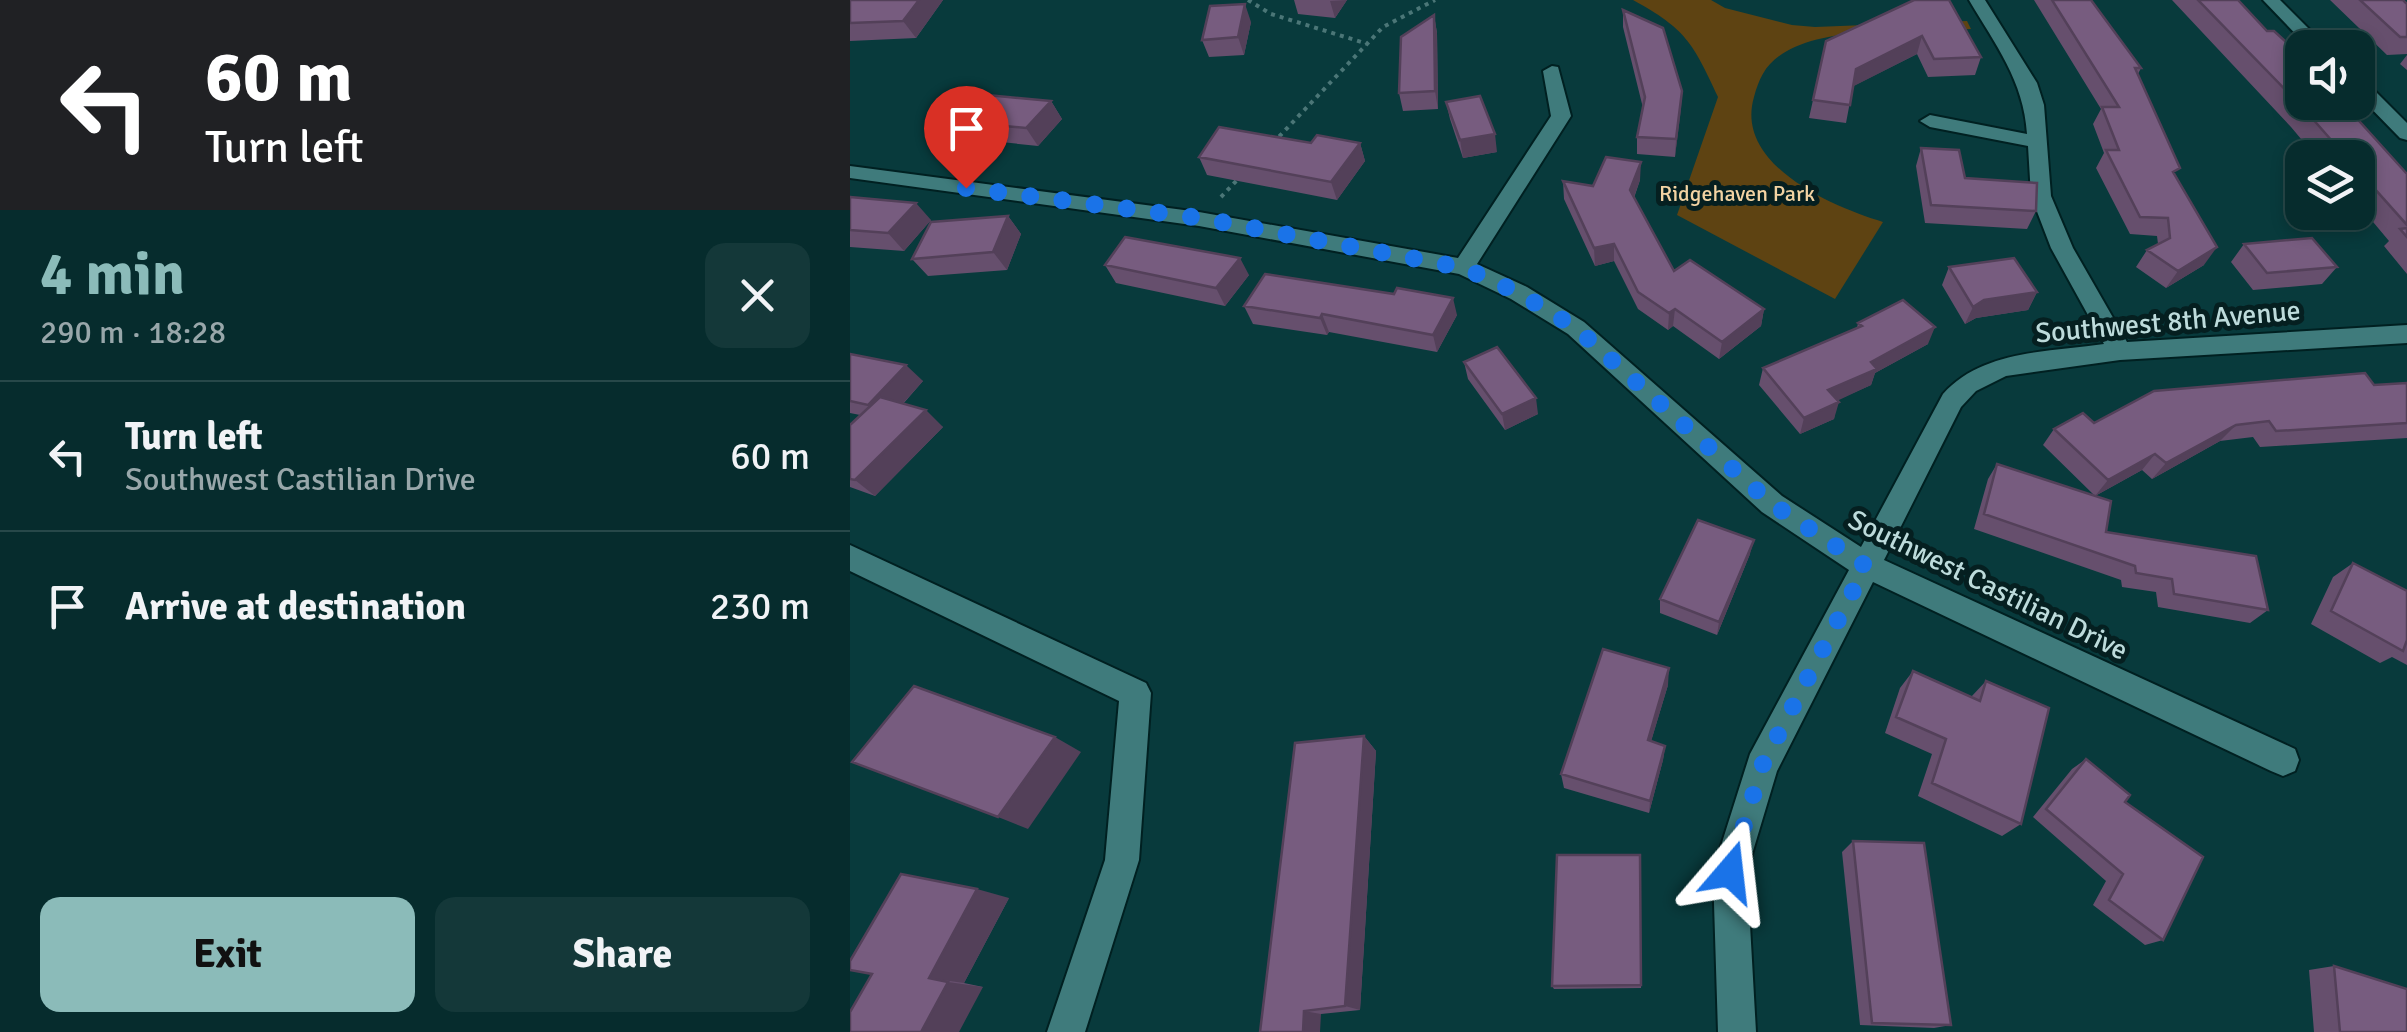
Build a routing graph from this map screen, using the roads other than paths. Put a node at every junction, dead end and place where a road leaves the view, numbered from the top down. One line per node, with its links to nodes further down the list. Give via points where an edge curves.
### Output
1 (1977, 0): 8 (street, via 2028,83)
2 (2271, 0): 3 (street)
3 (2301, 30)
4 (1552, 70): 10 (street, via 1561,116)
5 (2375, 102): 7 (street)
6 (1930, 121): 8 (street)
7 (2407, 134)
8 (2040, 142): 12 (street, via 2042,196 2062,248)
9 (850, 172): 10 (street, Southwest Castilian Drive, via 1200,218)
10 (1464, 268): 14 (street, Southwest Castilian Drive, via 1576,328 1772,504)
11 (2407, 334): 12 (street, Southwest 8th Avenue)
12 (2120, 350): 14 (street, Southwest 8th Avenue, via 2002,368 1966,384)
13 (850, 556): 16 (street, via 1135,693 1122,860)
14 (1866, 566): 15 (street, Southwest Castilian Drive); 17 (street, Southwest 8th Avenue, via 1762,766 1730,872)
15 (2283, 760)
16 (1066, 1032)
17 (1737, 1032)

